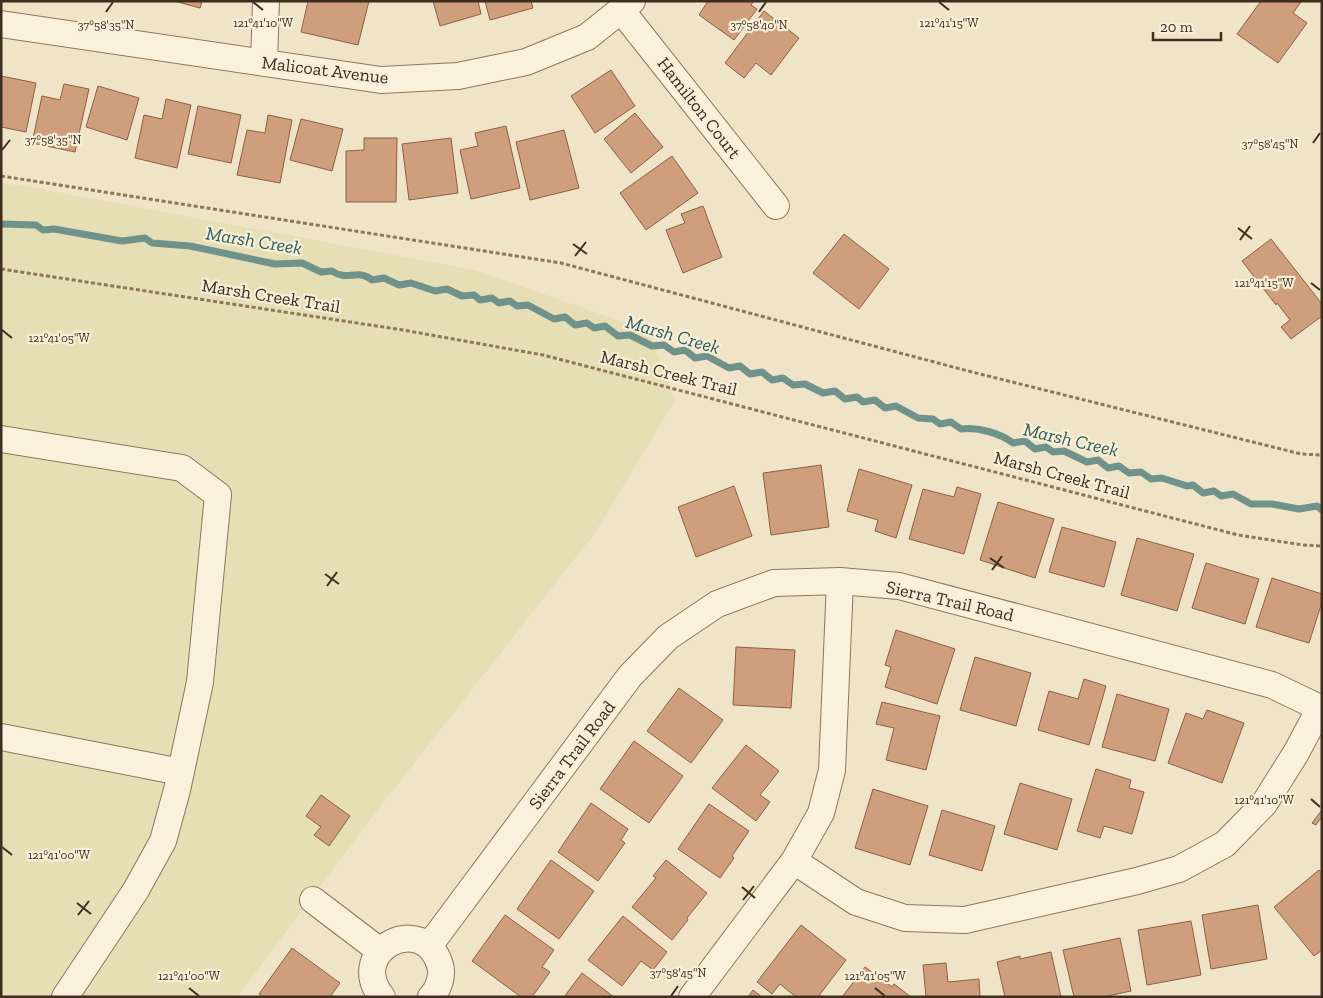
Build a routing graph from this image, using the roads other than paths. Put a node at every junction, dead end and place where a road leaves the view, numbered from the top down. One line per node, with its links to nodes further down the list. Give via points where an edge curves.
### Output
1 (266, 1): 4 (street)
2 (627, 6): 4 (street, Malicoat Avenue, via 587,38 526,62 458,76 381,80); 5 (street, Hamilton Court)
3 (1, 24): 4 (street, Malicoat Avenue)
4 (264, 63)
5 (776, 206)
6 (1, 439): 10 (street, via 182,468 218,495 200,682)
7 (840, 582): 8 (street, Sierra Trail Road, via 909,588 1272,685); 11 (street, via 832,770 821,813); 13 (street, Sierra Trail Road, via 774,583 717,604 668,637 630,676)
8 (1321, 709): 11 (street, via 1264,804 1225,844 1179,869 965,920 905,918 856,902)
9 (1, 737): 10 (street)
10 (180, 772): 16 (street, via 163,841 136,890)
11 (794, 861): 18 (street)
12 (313, 900): 14 (street)
13 (429, 946): 14 (street, via 404,938 390,942); 15 (street, via 441,969 440,983)
14 (380, 951): 17 (street, via 372,976)
15 (433, 996)
16 (66, 997)
17 (382, 997)
18 (692, 997)

